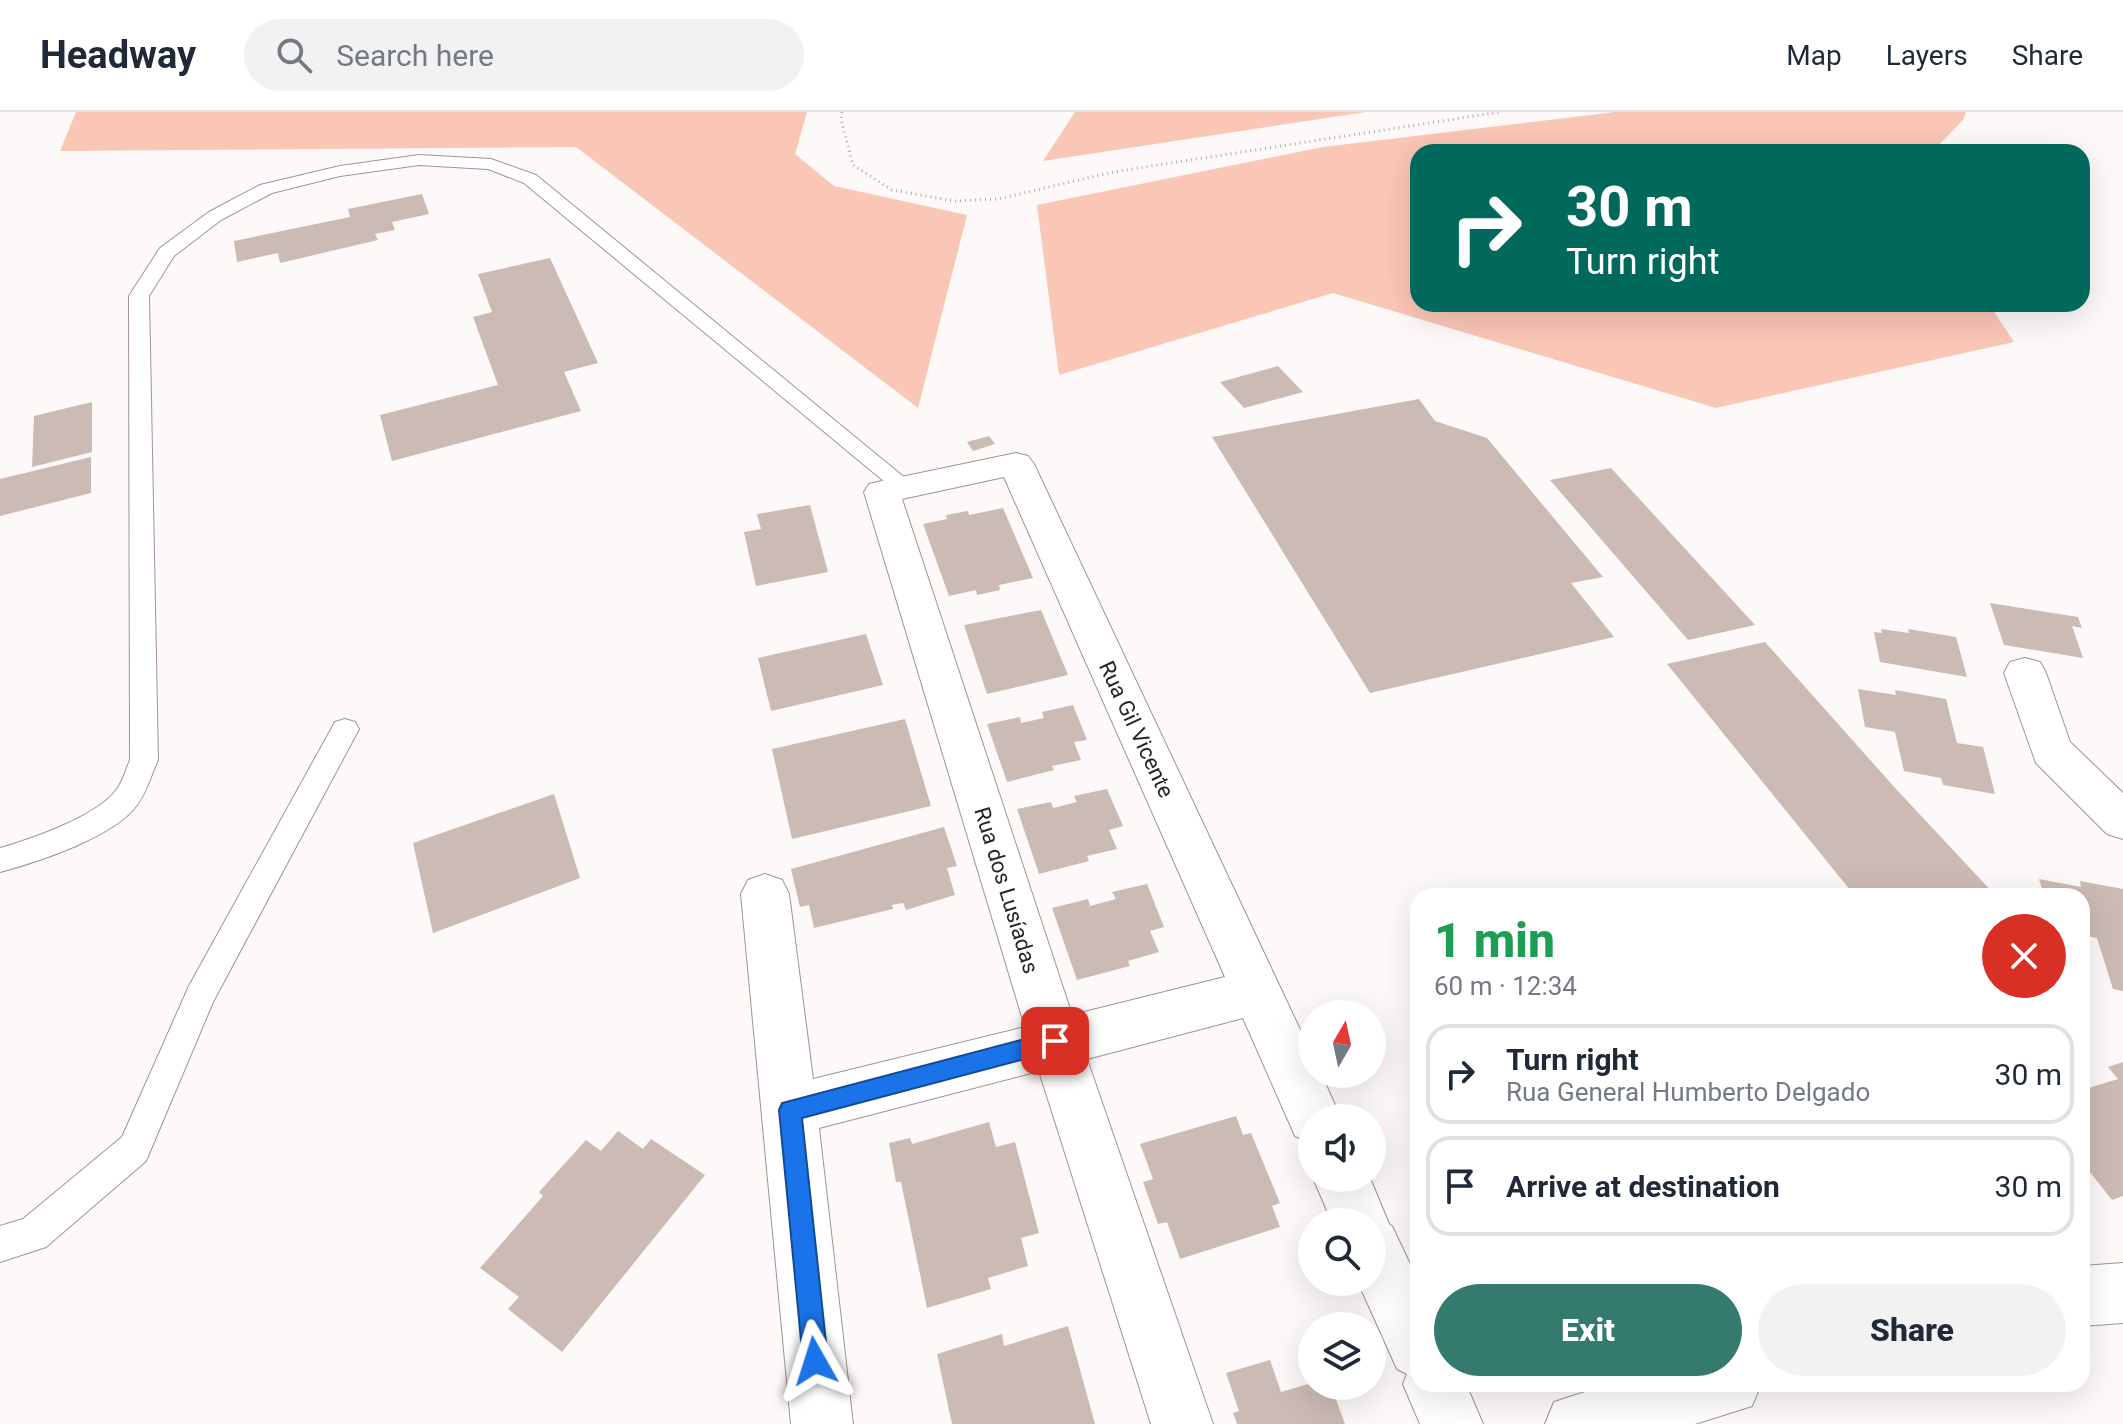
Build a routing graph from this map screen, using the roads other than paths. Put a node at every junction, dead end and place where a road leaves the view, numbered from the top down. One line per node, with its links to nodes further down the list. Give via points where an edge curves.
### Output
1 (893, 489): 5 (lane, via 530,179 491,164 419,160 266,189 215,216 167,252 139,296 144,760 125,802 74,832); 7 (street, Rua Gil Vicente, via 1016,464); 8 (street, Rua dos Lusíadas)
2 (2025, 673): 4 (street, via 2051,751)
3 (345, 729): 11 (lane, via 200,996 134,1149 33,1234)
4 (2123, 821)
5 (0, 860)
6 (765, 894): 10 (street)
7 (1257, 992): 8 (street); 9 (street, Rua Gil Vicente)
8 (1055, 1041): 10 (street); 19 (street, Rua dos Lusíadas)
9 (1308, 1104)
10 (790, 1110): 18 (street)
11 (0, 1244)
12 (1386, 1277): 15 (street)
13 (2123, 1293): 14 (street)
14 (2090, 1295)
15 (1410, 1330)
16 (1438, 1392): 20 (street)
17 (1699, 1392): 21 (street)
18 (822, 1424)
19 (1182, 1424)
20 (1452, 1424)
21 (1576, 1424)

